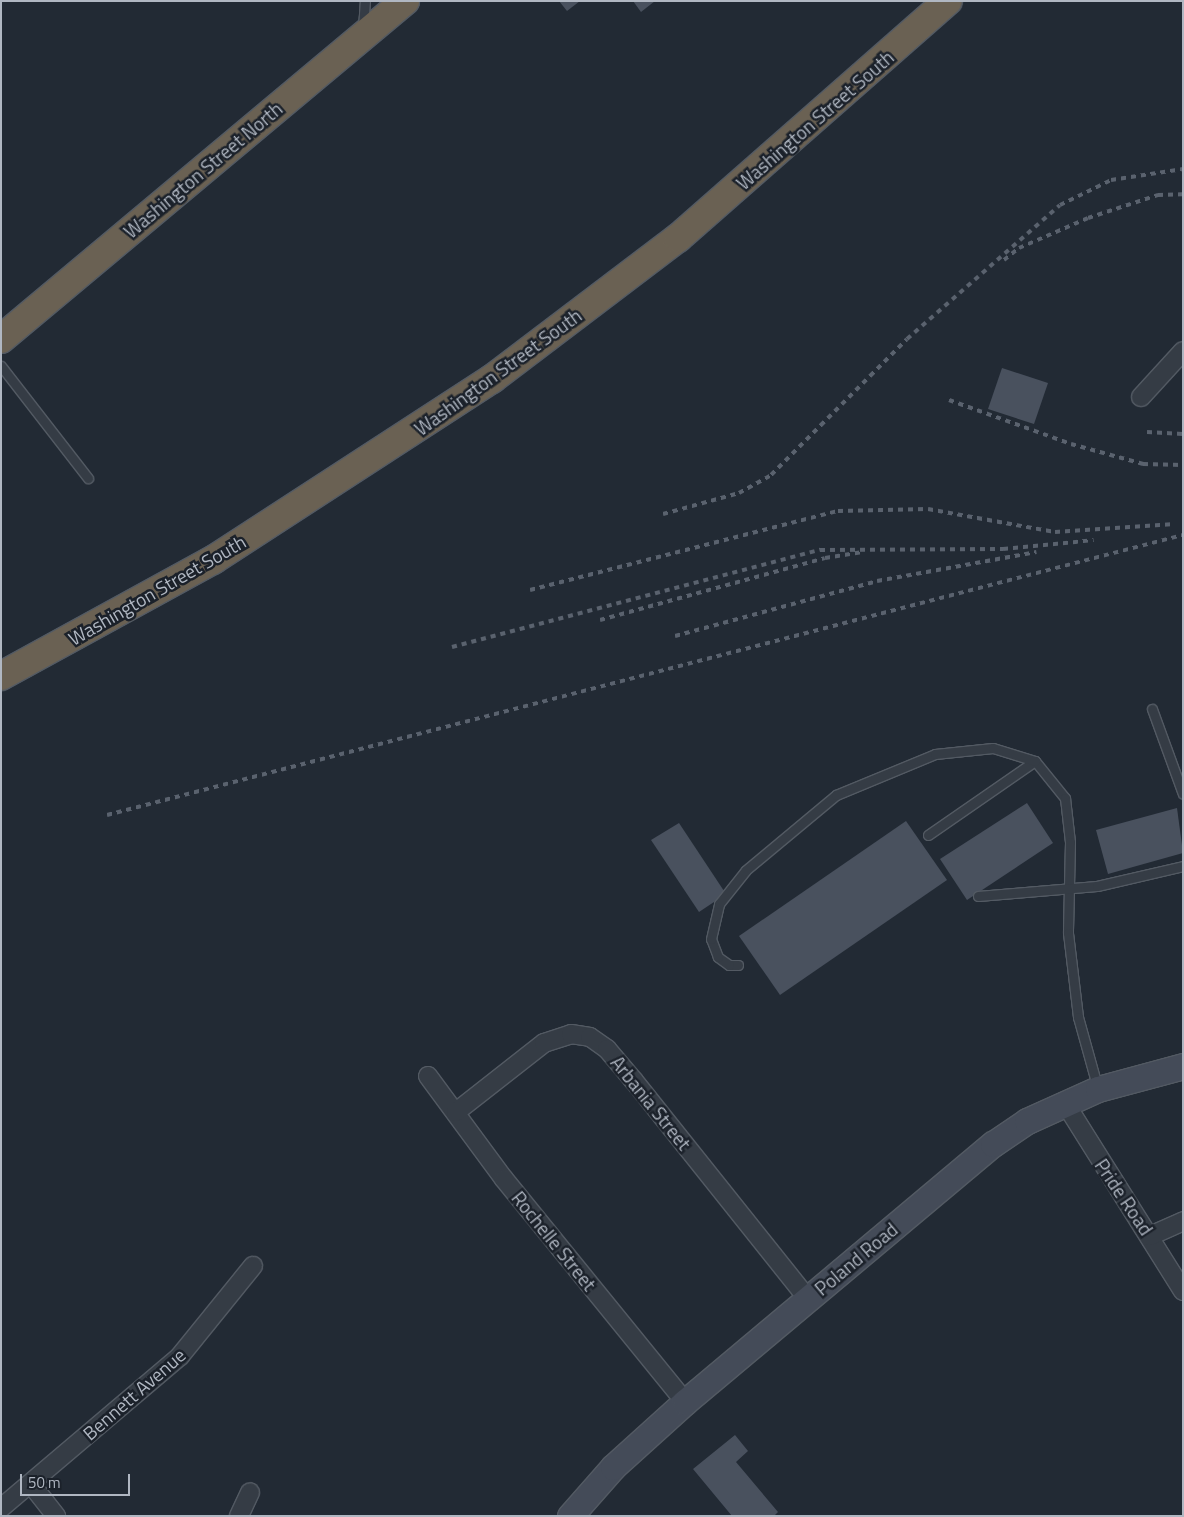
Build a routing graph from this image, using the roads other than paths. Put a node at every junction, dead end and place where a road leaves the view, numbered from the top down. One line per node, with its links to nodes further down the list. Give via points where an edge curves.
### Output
1 (365, 1): 4 (lane)
2 (405, 1): 4 (highway, Washington Street North)
3 (948, 1): 10 (highway, Washington Street South, via 693,226 492,379 213,560)
4 (362, 37): 5 (highway, Washington Street North)
5 (1, 339)
6 (1183, 351): 8 (street)
7 (1, 366): 9 (lane)
8 (1141, 397)
9 (88, 478)
10 (1, 676)
11 (1152, 709): 13 (lane)
12 (1035, 761): 14 (lane); 16 (lane, via 1064,798); 18 (lane, via 993,748 935,754 836,795 746,870 719,904 711,939 718,957 729,965)
13 (1183, 794)
14 (928, 834)
15 (1183, 866): 16 (lane)
16 (1069, 889): 17 (lane); 21 (lane, via 1068,933 1078,1017)
17 (978, 896)
18 (738, 965)
19 (1183, 1066): 21 (street, Poland Road)
20 (428, 1076): 23 (street, Rochelle Street)
21 (1098, 1089): 22 (street, Poland Road)
22 (1065, 1103): 25 (street, Pride Road); 28 (street, Poland Road, via 993,1144)
23 (456, 1112): 28 (street, Arbania Street, via 544,1043 571,1034 602,1043); 29 (street, Rochelle Street, via 504,1179)
24 (1183, 1221): 25 (street)
25 (1150, 1236): 27 (street, Pride Road)
26 (253, 1266): 30 (street, Bennett Avenue, via 180,1356)
27 (1183, 1291)
28 (808, 1299): 29 (street, Poland Road)
29 (686, 1402): 35 (street, Poland Road, via 612,1468)
30 (31, 1484): 32 (street, Bennett Avenue); 33 (street)
31 (250, 1492): 34 (street)
32 (1, 1508)
33 (56, 1516)
34 (239, 1516)
35 (570, 1516)

